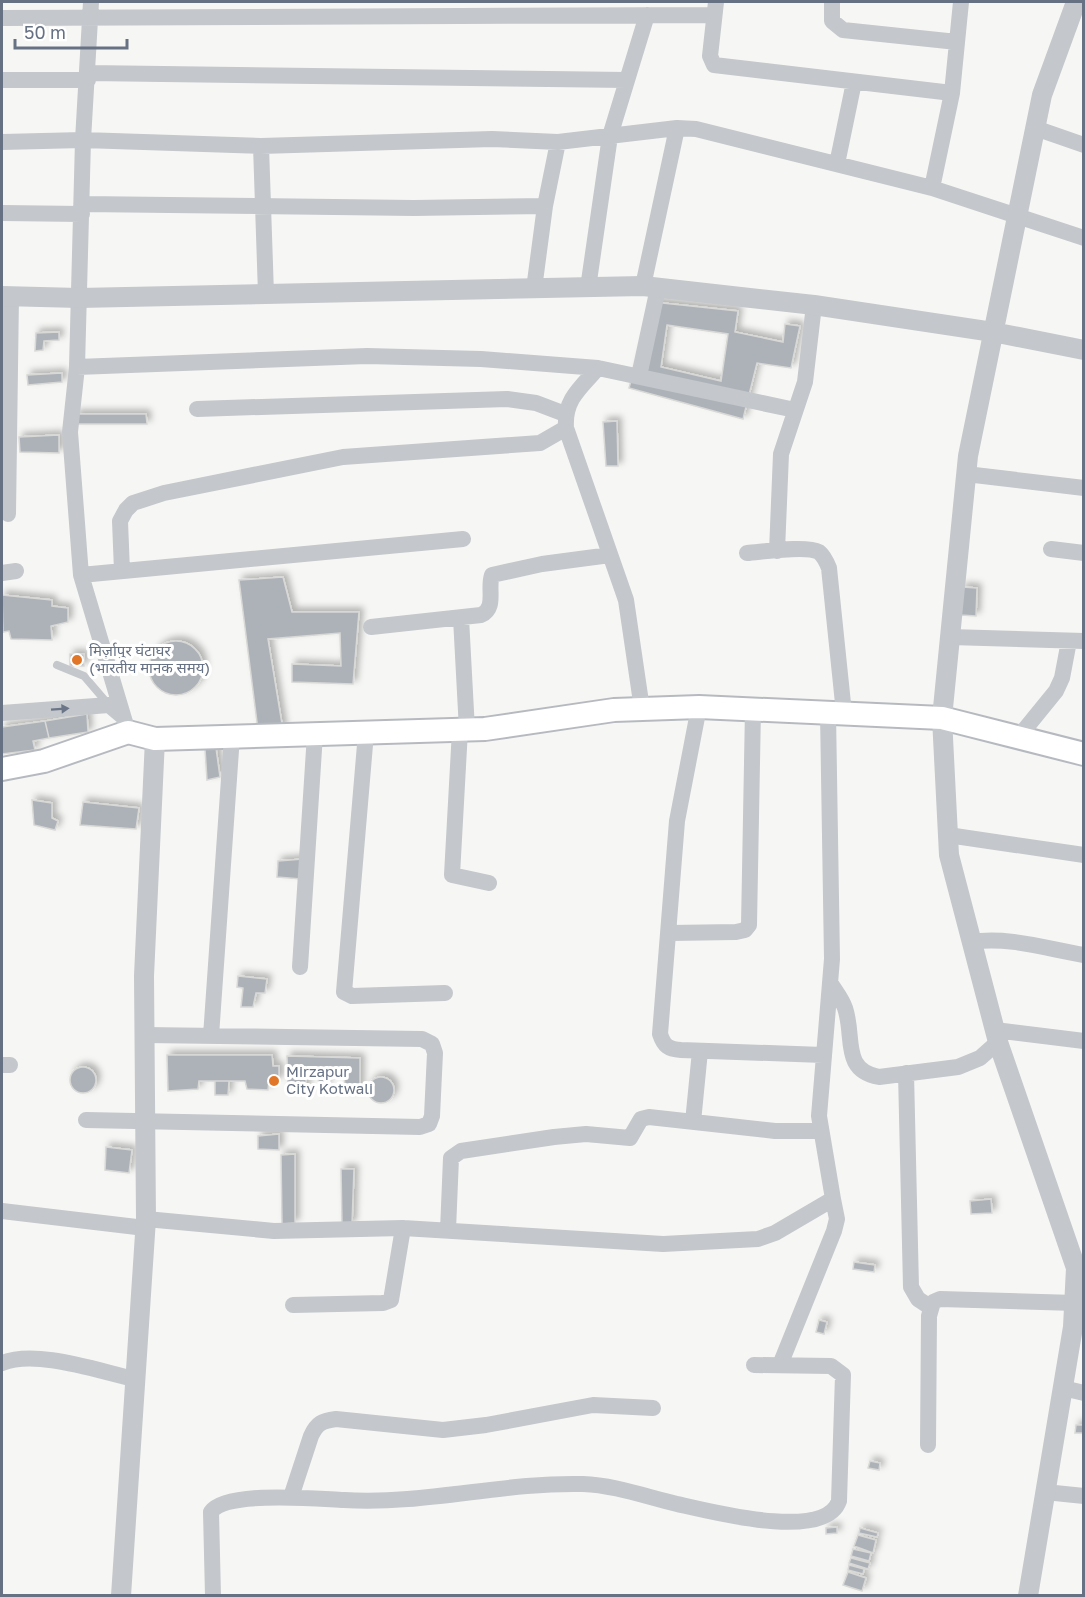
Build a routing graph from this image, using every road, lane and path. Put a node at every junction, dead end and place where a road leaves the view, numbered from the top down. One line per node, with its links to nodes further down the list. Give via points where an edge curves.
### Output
1 (832, 2): 8 (street, via 832,21 843,30)
2 (962, 2): 8 (street)
3 (715, 8): 6 (street); 12 (street, via 710,56 714,65)
4 (1077, 9): 15 (street, via 1042,95)
5 (91, 10): 6 (street); 7 (street); 9 (street)
6 (642, 11): 11 (street)
7 (2, 18)
8 (957, 42): 13 (street)
9 (88, 77): 10 (street); 11 (street); 17 (street)
10 (2, 80)
11 (627, 80): 16 (street)
12 (854, 82): 13 (street); 22 (street)
13 (952, 93): 23 (street)
14 (677, 128): 16 (street); 22 (street, via 718,134); 30 (street)
15 (1035, 128): 20 (street); 28 (street)
16 (610, 136): 19 (street); 32 (street)
17 (83, 140): 18 (street); 21 (street); 26 (street)
18 (2, 142)
19 (558, 142): 21 (street, via 492,139); 25 (street)
20 (1083, 144)
21 (261, 146): 24 (street)
22 (837, 164): 23 (street)
23 (932, 188): 28 (street)
24 (263, 206): 25 (street); 26 (street); 33 (street)
25 (545, 206): 31 (street)
26 (82, 209): 27 (street); 35 (street)
27 (2, 213)
28 (1017, 217): 29 (street); 37 (street)
29 (1083, 238)
30 (650, 287): 32 (street); 36 (street); 41 (street)
31 (534, 288): 32 (street); 33 (street)
32 (588, 288)
33 (266, 294): 35 (street)
34 (7, 296): 35 (street); 47 (street)
35 (79, 298): 39 (street)
36 (814, 305): 37 (street); 43 (street, via 805,382)
37 (993, 332): 38 (street); 45 (street)
38 (1083, 350)
39 (77, 367): 40 (street, via 368,356); 55 (street, via 70,432)
40 (598, 368): 41 (street); 44 (street, via 569,400)
41 (639, 376): 43 (street)
42 (197, 409): 44 (street, via 507,399 536,403)
43 (795, 411): 50 (street, via 781,454)
44 (565, 421): 53 (street); 54 (street, via 540,443 343,457 164,493 134,503 120,521)
45 (966, 474): 46 (street); 58 (street)
46 (1083, 488)
47 (8, 514)
48 (463, 539): 54 (street)
49 (1051, 549): 51 (street)
50 (777, 551): 52 (street); 66 (street, via 818,551 830,568)
51 (1083, 553)
52 (747, 554)
53 (610, 555): 56 (street, via 492,575 487,613); 63 (street, via 626,600)
54 (122, 571): 55 (street)
55 (81, 575): 68 (street)
56 (461, 618): 57 (street); 69 (street)
57 (371, 627)
58 (950, 637): 59 (street); 67 (street)
59 (1076, 641): 74 (street, via 1056,691)
60 (57, 665): 61 (lane, via 84,676)
61 (109, 705): 65 (street, one-way to 61); 68 (street)
62 (699, 706): 63 (main road); 64 (main road); 80 (street, via 676,821)
63 (642, 709): 69 (main road)
64 (753, 709): 66 (main road); 80 (street, via 749,925 736,932)
65 (2, 712)
66 (836, 713): 67 (main road); 84 (street)
67 (942, 718): 74 (main road); 77 (street)
68 (125, 724): 73 (main road); 76 (main road, via 44,761)
69 (463, 730): 70 (main road); 79 (street, via 452,875)
70 (366, 733): 71 (main road); 85 (street, via 345,992 352,996)
71 (315, 734): 72 (main road); 83 (street)
72 (232, 736): 73 (main road); 87 (street)
73 (155, 739): 86 (street)
74 (1017, 739): 75 (main road)
75 (1083, 754)
76 (2, 769)
77 (948, 835): 78 (street); 81 (street, via 948,855)
78 (1083, 855)
79 (489, 883)
80 (670, 933): 90 (street, via 660,1034 663,1044 671,1049)
81 (971, 942): 82 (street, via 987,939); 88 (street)
82 (1083, 955)
83 (300, 967)
84 (831, 984): 91 (street); 92 (street, via 845,1008 853,1061 859,1069 879,1077)
85 (445, 993)
86 (145, 1035): 87 (street); 95 (street)
87 (211, 1036): 95 (street, via 422,1039 432,1044 435,1053 429,1124 420,1127)
88 (997, 1036): 89 (street); 92 (street, via 969,1064); 102 (street)
89 (1083, 1041)
90 (700, 1051): 91 (street); 94 (street)
91 (823, 1055): 96 (street, via 819,1092)
92 (906, 1073): 104 (street, via 910,1287)
93 (86, 1120): 95 (street)
94 (693, 1122): 96 (street, via 775,1131); 101 (street, via 649,1117 641,1119 630,1138 586,1134 498,1144 453,1154)
95 (145, 1123): 99 (street)
96 (821, 1131): 97 (street)
97 (833, 1198): 101 (street, via 758,1239 663,1244); 108 (street, via 837,1219 834,1231)
98 (2, 1211): 99 (street)
99 (145, 1223): 100 (street, via 274,1231); 109 (street)
100 (403, 1228): 101 (street); 103 (street, via 391,1300)
101 (448, 1230)
102 (1079, 1277): 105 (street)
103 (293, 1305)
104 (930, 1307): 105 (street, via 940,1299); 113 (street)
105 (1078, 1313): 110 (street)
106 (2, 1363): 109 (street, via 15,1358 40,1359)
107 (754, 1365): 108 (street)
108 (780, 1365): 116 (street, via 831,1366 843,1375 839,1502 835,1511 814,1521 722,1514 586,1484 524,1484 392,1502)
109 (135, 1379): 117 (street)
110 (1063, 1388): 111 (street); 114 (street)
111 (1083, 1393)
112 (653, 1408): 116 (street, via 593,1405 443,1430 323,1420 315,1426)
113 (928, 1445)
114 (1045, 1492): 115 (street); 119 (street)
115 (1083, 1496)
116 (291, 1497): 118 (street, via 235,1501 214,1507)
117 (121, 1596)
118 (213, 1596)
119 (1028, 1596)

